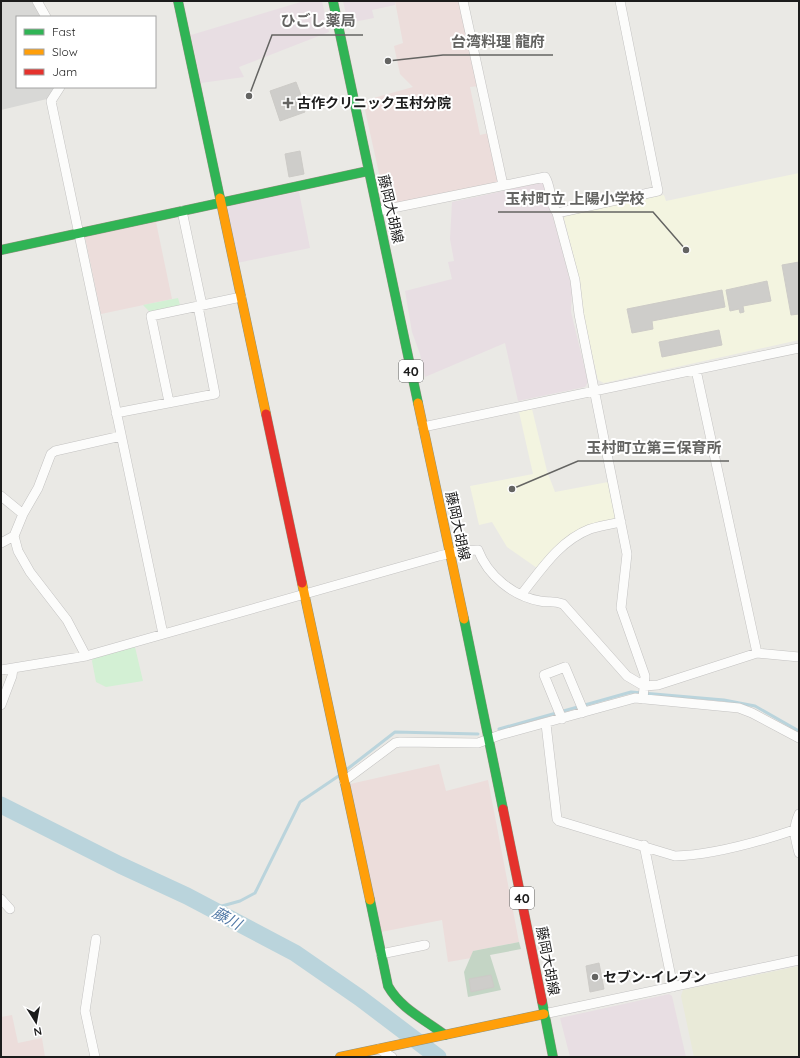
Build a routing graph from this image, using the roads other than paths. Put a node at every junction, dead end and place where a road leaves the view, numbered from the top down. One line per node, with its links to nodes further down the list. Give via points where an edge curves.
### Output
1 (38, 1): 6 (street)
2 (178, 1): 10 (street)
3 (333, 1): 8 (street, 藤岡大胡線 / 40)
4 (463, 1): 9 (street)
5 (620, 1): 13 (street, via 658,191)
6 (46, 16)
7 (59, 88): 14 (street, via 51,101)
8 (368, 171): 10 (street); 12 (street, 藤岡大胡線 / 40)
9 (503, 185): 12 (street); 13 (street, via 545,177 553,208)
10 (221, 203): 11 (street); 16 (street)
11 (182, 211): 14 (street); 17 (street)
12 (378, 211): 23 (street, 藤岡大胡線 / 40)
13 (558, 213): 20 (street, via 575,280)
14 (78, 234): 15 (street); 22 (street)
15 (1, 250)
16 (240, 297): 17 (street); 31 (street)
17 (200, 306): 21 (street, via 215,394); 21 (street, via 151,316)
18 (799, 348): 19 (street)
19 (696, 370): 20 (street); 34 (street)
20 (594, 390): 23 (street); 27 (street)
21 (169, 402): 22 (street)
22 (116, 413): 24 (street)
23 (423, 427): 30 (street, 藤岡大胡線 / 40)
24 (121, 436): 26 (street, via 51,454 38,488); 33 (street)
25 (1, 496): 26 (street)
26 (23, 514): 28 (street)
27 (621, 522): 32 (street, via 577,535 552,556); 39 (street, via 627,554 621,608 645,676)
28 (14, 536): 29 (street); 35 (street, via 18,551 30,572 67,620)
29 (1, 543)
30 (450, 554): 31 (street); 32 (street, via 478,550 494,576); 45 (street, 藤岡大胡線 / 40)
31 (304, 594): 33 (street); 46 (street)
32 (521, 595): 39 (street, via 542,601 555,600 563,604)
33 (163, 634): 35 (street)
34 (757, 653): 36 (street); 39 (street, via 658,685)
35 (86, 656): 37 (street)
36 (799, 657)
37 (13, 668): 38 (street); 40 (street)
38 (1, 670)
39 (643, 693): 41 (street, via 628,700); 44 (street, via 739,708)
40 (1, 705)
41 (582, 708): 42 (street); 42 (street, via 565,667 544,676)
42 (560, 714): 43 (street)
43 (546, 724): 45 (street); 49 (street, via 559,822)
44 (799, 738)
45 (489, 740): 46 (street, via 478,743 395,743); 58 (street, 藤岡大胡線 / 40)
46 (342, 775): 55 (street)
47 (799, 814): 48 (street, via 794,823)
48 (794, 830): 49 (street, via 691,855 675,856); 50 (street)
49 (644, 845): 57 (street)
50 (799, 853)
51 (1, 899): 52 (street, via 10,909)
52 (1, 911)
53 (96, 939): 61 (street, via 85,1011)
54 (425, 945): 55 (street)
55 (381, 954): 59 (street, via 392,993 410,1012)
56 (799, 960): 57 (street)
57 (673, 987): 58 (street)
58 (544, 1014): 59 (street); 64 (street, 藤岡大胡線 / 40)
59 (442, 1036): 60 (street)
60 (383, 1048): 62 (street); 63 (street)
61 (95, 1057)
62 (340, 1057)
63 (392, 1057)
64 (553, 1057)

